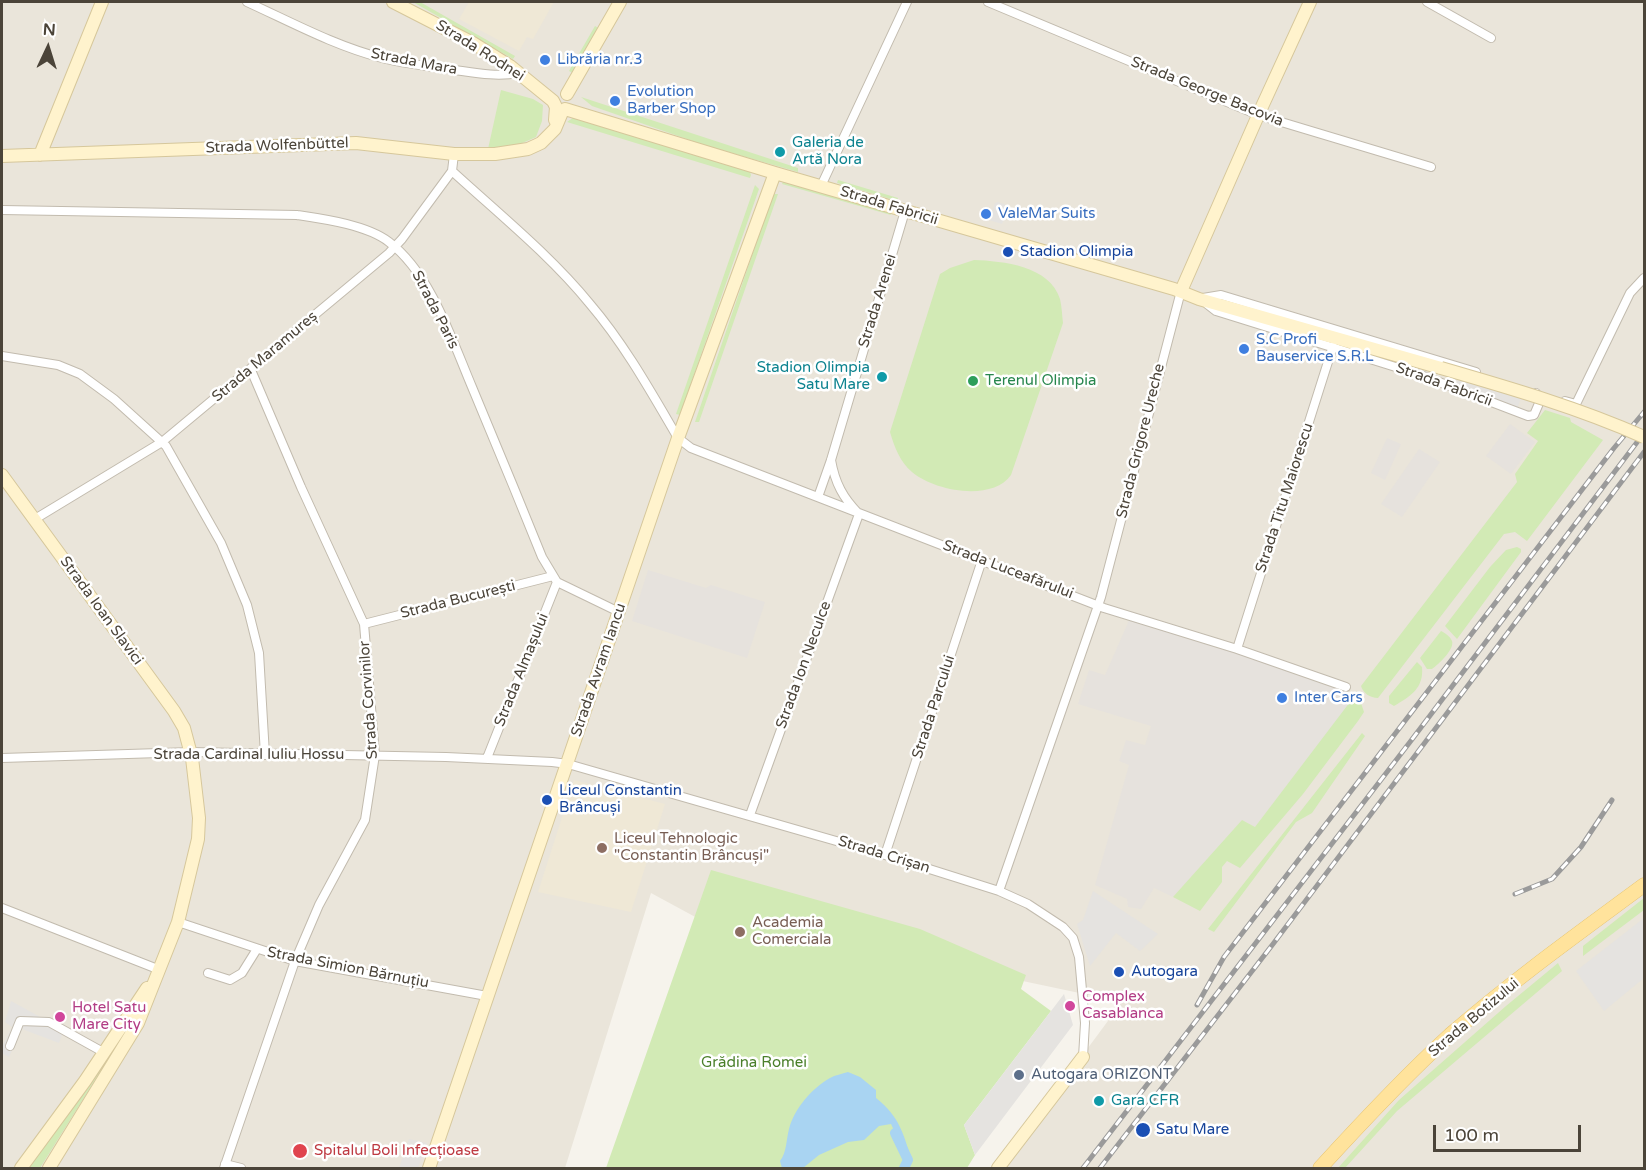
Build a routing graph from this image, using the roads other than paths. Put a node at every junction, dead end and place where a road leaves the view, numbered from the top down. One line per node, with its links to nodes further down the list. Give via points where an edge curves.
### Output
1 (102, 2): 14 (main road)
2 (247, 2): 10 (street, Strada Mara, via 323,37 381,57 493,75)
3 (393, 2): 10 (main road, Strada Rodnei, via 472,43)
4 (620, 2): 11 (main road, Strada Wolfenbüttel)
5 (908, 2): 19 (street)
6 (988, 2): 12 (street, Strada George Bacovia)
7 (1310, 2): 12 (main road, Strada Grigore Ureche)
8 (1427, 2): 9 (street)
9 (1491, 38)
10 (518, 73): 11 (main road, Strada Rodnei)
11 (564, 104): 13 (main road, Strada Wolfenbüttel, via 547,138 536,146 519,152); 18 (main road, Strada Fabricii)
12 (1258, 115): 16 (street, Strada George Bacovia); 24 (main road, Strada Grigore Ureche)
13 (454, 154): 14 (main road, Strada Wolfenbüttel, via 356,143); 17 (street)
14 (40, 155): 15 (main road, Strada Wolfenbüttel)
15 (2, 156)
16 (1431, 167)
17 (452, 171): 22 (street, Strada Maramureș); 31 (street, via 546,256 589,302 615,335)
18 (774, 173): 19 (main road, Strada Fabricii); 31 (main road, Strada Avram Iancu)
19 (821, 186): 21 (main road, Strada Fabricii)
20 (2, 210): 22 (street, Strada Paris, via 297,215 363,230 384,238)
21 (905, 211): 24 (main road, Strada Fabricii); 33 (street, Strada Arenei)
22 (394, 247): 28 (street, Strada Maramureș); 39 (street, Strada Paris, via 408,259 442,318 542,557)
23 (1644, 278): 29 (street, via 1630,293 1576,404)
24 (1181, 291): 25 (main road, Strada Fabricii); 40 (street, Strada Grigore Ureche)
25 (1199, 299): 26 (street, Strada Fabricii, via 1216,311); 29 (street, Strada Fabricii, via 1221,295); 30 (main road, Strada Fabricii, bridge, via 1524,392 1600,417)
26 (1333, 346): 29 (street, Strada Fabricii, via 1528,416 1534,416 1540,401); 43 (street, Strada Titu Maiorescu)
27 (2, 356): 32 (street, via 58,365 80,374)
28 (251, 370): 32 (street, Strada Maramureș); 42 (street, Strada Corvinilor)
29 (1534, 390)
30 (1644, 437)
31 (678, 438): 35 (street, Strada Luceafărului, via 691,448); 41 (main road, Strada Avram Iancu)
32 (162, 442): 37 (street, Strada Maramureș); 46 (street, via 221,543 247,605 259,653)
33 (831, 460): 35 (street, Strada Arenei); 36 (street, via 840,490)
34 (2, 475): 37 (main road, Strada Ioan Slavici)
35 (818, 498): 36 (street, Strada Luceafărului)
36 (859, 514): 38 (street, Strada Luceafărului); 51 (street, Strada Ion Neculce)
37 (35, 519): 45 (main road, Strada Ioan Slavici, via 174,711)
38 (982, 560): 40 (street, Strada Luceafărului); 52 (street, Strada Parcului)
39 (555, 579): 41 (street); 42 (street, Strada București); 49 (street, Strada Almașului)
40 (1098, 605): 43 (street, Strada Luceafărului); 54 (street, Strada Grigore Ureche)
41 (619, 612): 50 (main road, Strada Avram Iancu)
42 (364, 624): 47 (street, Strada Corvinilor)
43 (1237, 649): 44 (street, Strada Luceafărului)
44 (1346, 687)
45 (191, 752): 46 (street, Strada Cardinal Iuliu Hossu); 48 (street, Strada Cardinal Iuliu Hossu); 56 (main road, Strada Ioan Slavici, via 198,799 198,839)
46 (265, 754): 47 (street, Strada Cardinal Iuliu Hossu)
47 (375, 755): 49 (street, Strada Cardinal Iuliu Hossu); 58 (street, Strada Corvinilor, via 365,820 319,905)
48 (2, 758)
49 (487, 758): 50 (street, Strada Cardinal Iuliu Hossu)
50 (568, 764): 51 (street, Strada Crișan); 61 (main road, Strada Avram Iancu)
51 (750, 816): 52 (street, Strada Crișan)
52 (885, 855): 54 (street, Strada Crișan)
53 (1644, 885): 71 (main road, Strada Botizului, via 1458,1029 1404,1078)
54 (999, 891): 64 (street, Strada Crișan, via 1049,917 1073,938 1083,991)
55 (2, 908): 59 (street)
56 (178, 922): 57 (street, Strada Simion Bărnuțiu); 59 (main road, Strada Ioan Slavici)
57 (257, 950): 58 (street, Strada Simion Bărnuțiu); 60 (street, via 242,973 230,980)
58 (295, 961): 61 (street, Strada Simion Bărnuțiu); 65 (street, Strada Corvinilor)
59 (160, 970): 63 (main road); 67 (main road, via 138,1023)
60 (208, 973)
61 (487, 996): 69 (main road, Strada Avram Iancu)
62 (10, 1046): 63 (street, via 20,1021 49,1022)
63 (103, 1052): 66 (main road)
64 (1083, 1057): 70 (main road)
65 (224, 1166): 68 (street)
66 (21, 1168)
67 (48, 1168)
68 (241, 1168)
69 (429, 1168)
70 (998, 1168)
71 (1320, 1168)

